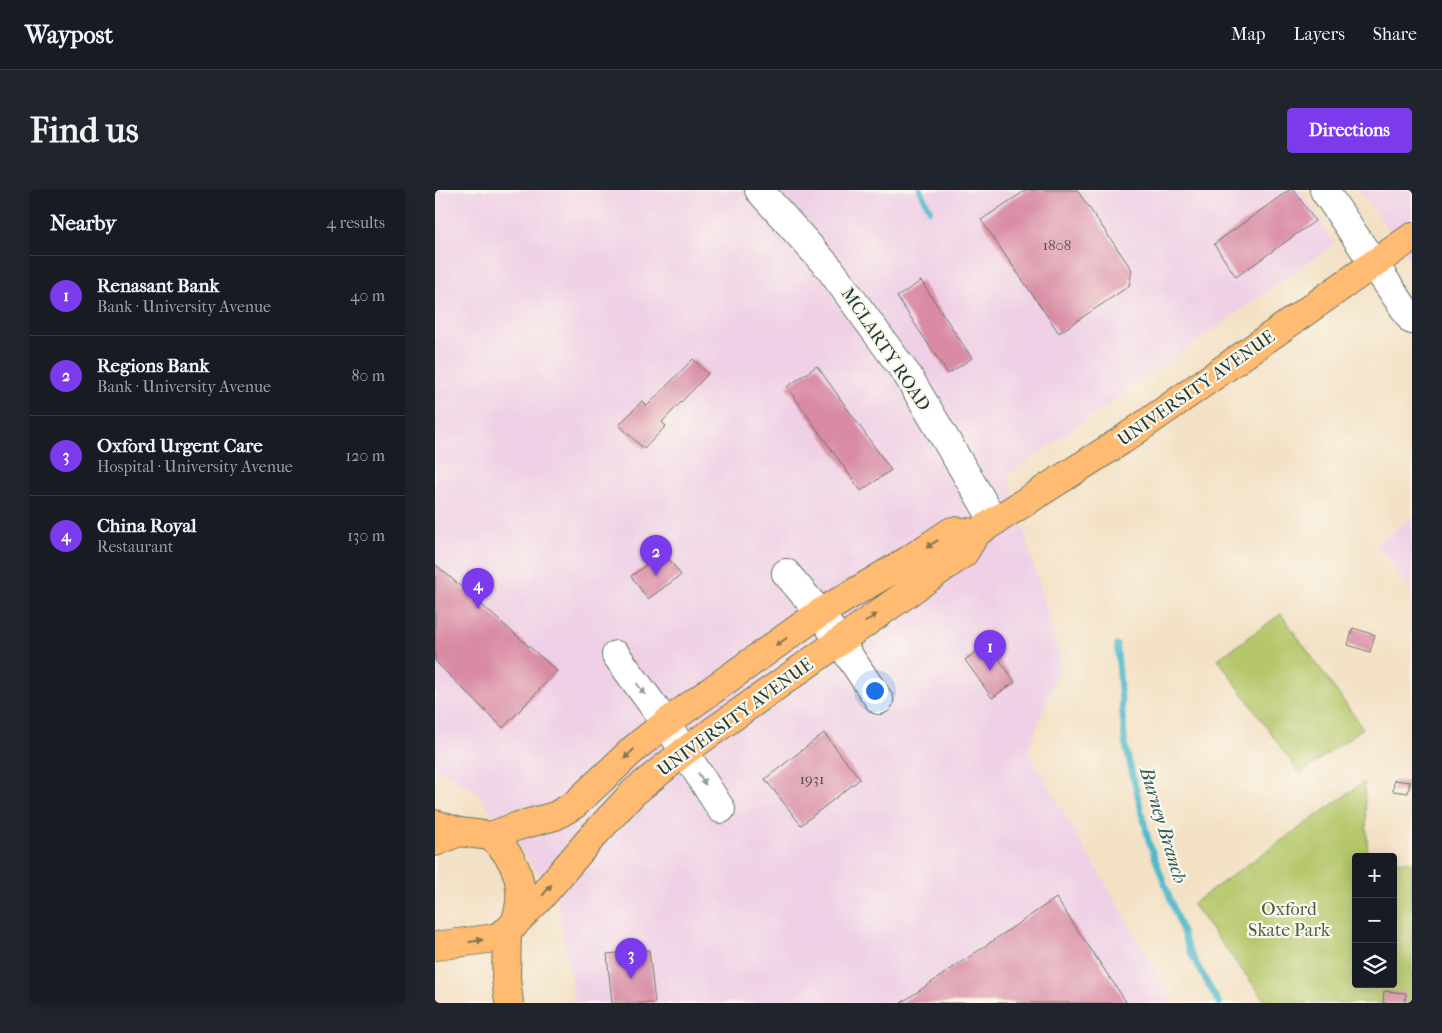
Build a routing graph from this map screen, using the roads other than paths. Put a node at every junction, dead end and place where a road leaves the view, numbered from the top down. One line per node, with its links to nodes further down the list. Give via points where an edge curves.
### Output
1 (759, 190): 6 (street, MCLARTY ROAD, via 830,269 908,376)
2 (1323, 190): 4 (street)
3 (1412, 236): 4 (main road, UNIVERSITY AVENUE)
4 (1373, 264): 5 (street); 6 (main road, UNIVERSITY AVENUE, via 1121,441)
5 (1412, 320)
6 (985, 527): 8 (main road, UNIVERSITY AVENUE, one-way to 8, via 952,531); 9 (main road, UNIVERSITY AVENUE, one-way to 6, via 964,553)
7 (786, 573): 8 (street)
8 (821, 613): 9 (street); 12 (main road, UNIVERSITY AVENUE, one-way to 12)
9 (839, 641): 11 (street); 13 (main road, UNIVERSITY AVENUE)
10 (616, 655): 12 (street, one-way to 12)
11 (879, 700)
12 (666, 723): 13 (street); 16 (main road, UNIVERSITY AVENUE, one-way to 16, via 574,805 555,816)
13 (685, 752): 14 (street, one-way to 14); 17 (main road, UNIVERSITY AVENUE, one-way to 13, via 634,792)
14 (721, 809)
15 (443, 833): 16 (main road, UNIVERSITY AVENUE)
16 (491, 836): 17 (main road, via 511,860 522,894 520,911)
17 (510, 928): 18 (main road, UNIVERSITY AVENUE, one-way to 17, via 495,938); 19 (main road, via 506,978)
18 (435, 946)
19 (509, 1003)

